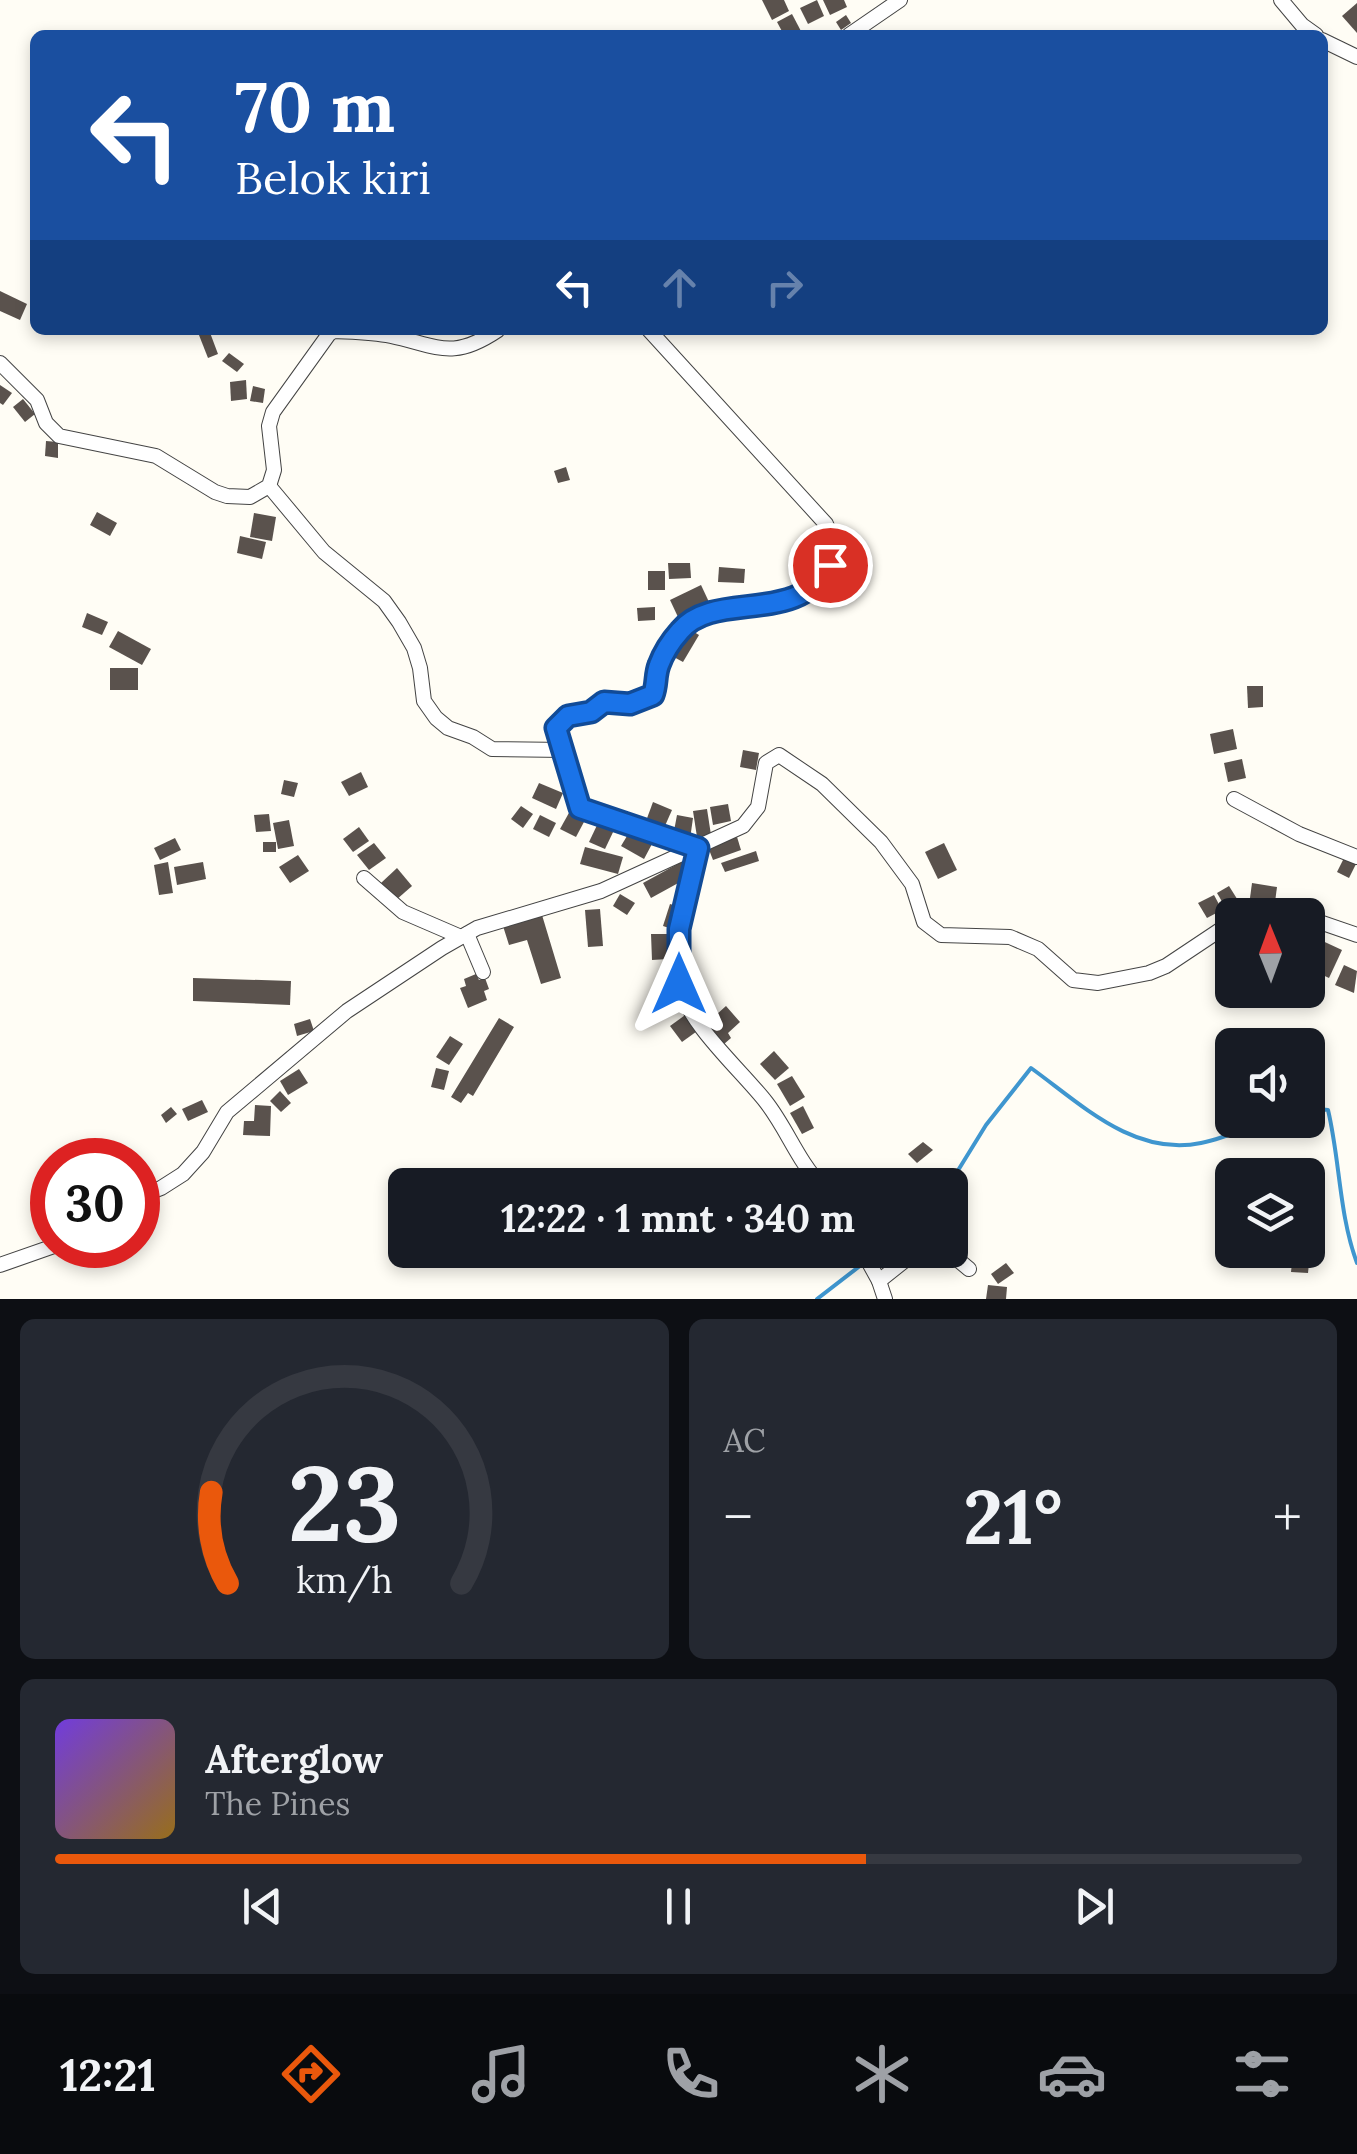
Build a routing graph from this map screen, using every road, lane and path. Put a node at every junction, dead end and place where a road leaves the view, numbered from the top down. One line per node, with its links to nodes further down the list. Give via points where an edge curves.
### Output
1 (900, 0): 3 (street)
2 (1281, 0): 4 (street)
3 (856, 30)
4 (1308, 30)
5 (1328, 43): 6 (street)
6 (1357, 56)
7 (328, 335): 12 (street, via 270,418)
8 (388, 335): 9 (street, via 448,350)
9 (490, 335)
10 (654, 335): 13 (street, via 826,524 832,552 824,576 804,593 692,621 664,656 653,695 568,716 556,728)
11 (0, 363): 12 (street, via 37,400 58,436 156,456 227,496 250,497)
12 (270, 486): 13 (street, via 324,552 384,602 414,648 424,701 436,718 492,749)
13 (565, 750): 15 (street, via 584,812)
14 (1234, 799): 16 (street)
15 (698, 848): 19 (street, via 755,813 766,763 778,755 809,774 881,842 912,884 924,922 941,935 1010,938 1038,948 1073,980 1098,983 1166,966); 21 (street, via 601,892); 23 (street, via 679,929 679,984 698,1019 768,1104)
16 (1357, 857)
17 (364, 878): 21 (street, via 404,912)
18 (1325, 924): 20 (street)
19 (1215, 933)
20 (1357, 934)
21 (464, 935): 22 (street); 24 (street, via 347,1011 227,1112 203,1152)
22 (483, 972)
23 (805, 1168)
24 (160, 1188)
25 (30, 1257): 26 (street)
26 (0, 1265)
27 (872, 1268): 29 (street)
28 (895, 1268): 29 (street)
29 (879, 1281): 30 (street)
30 (885, 1299)

